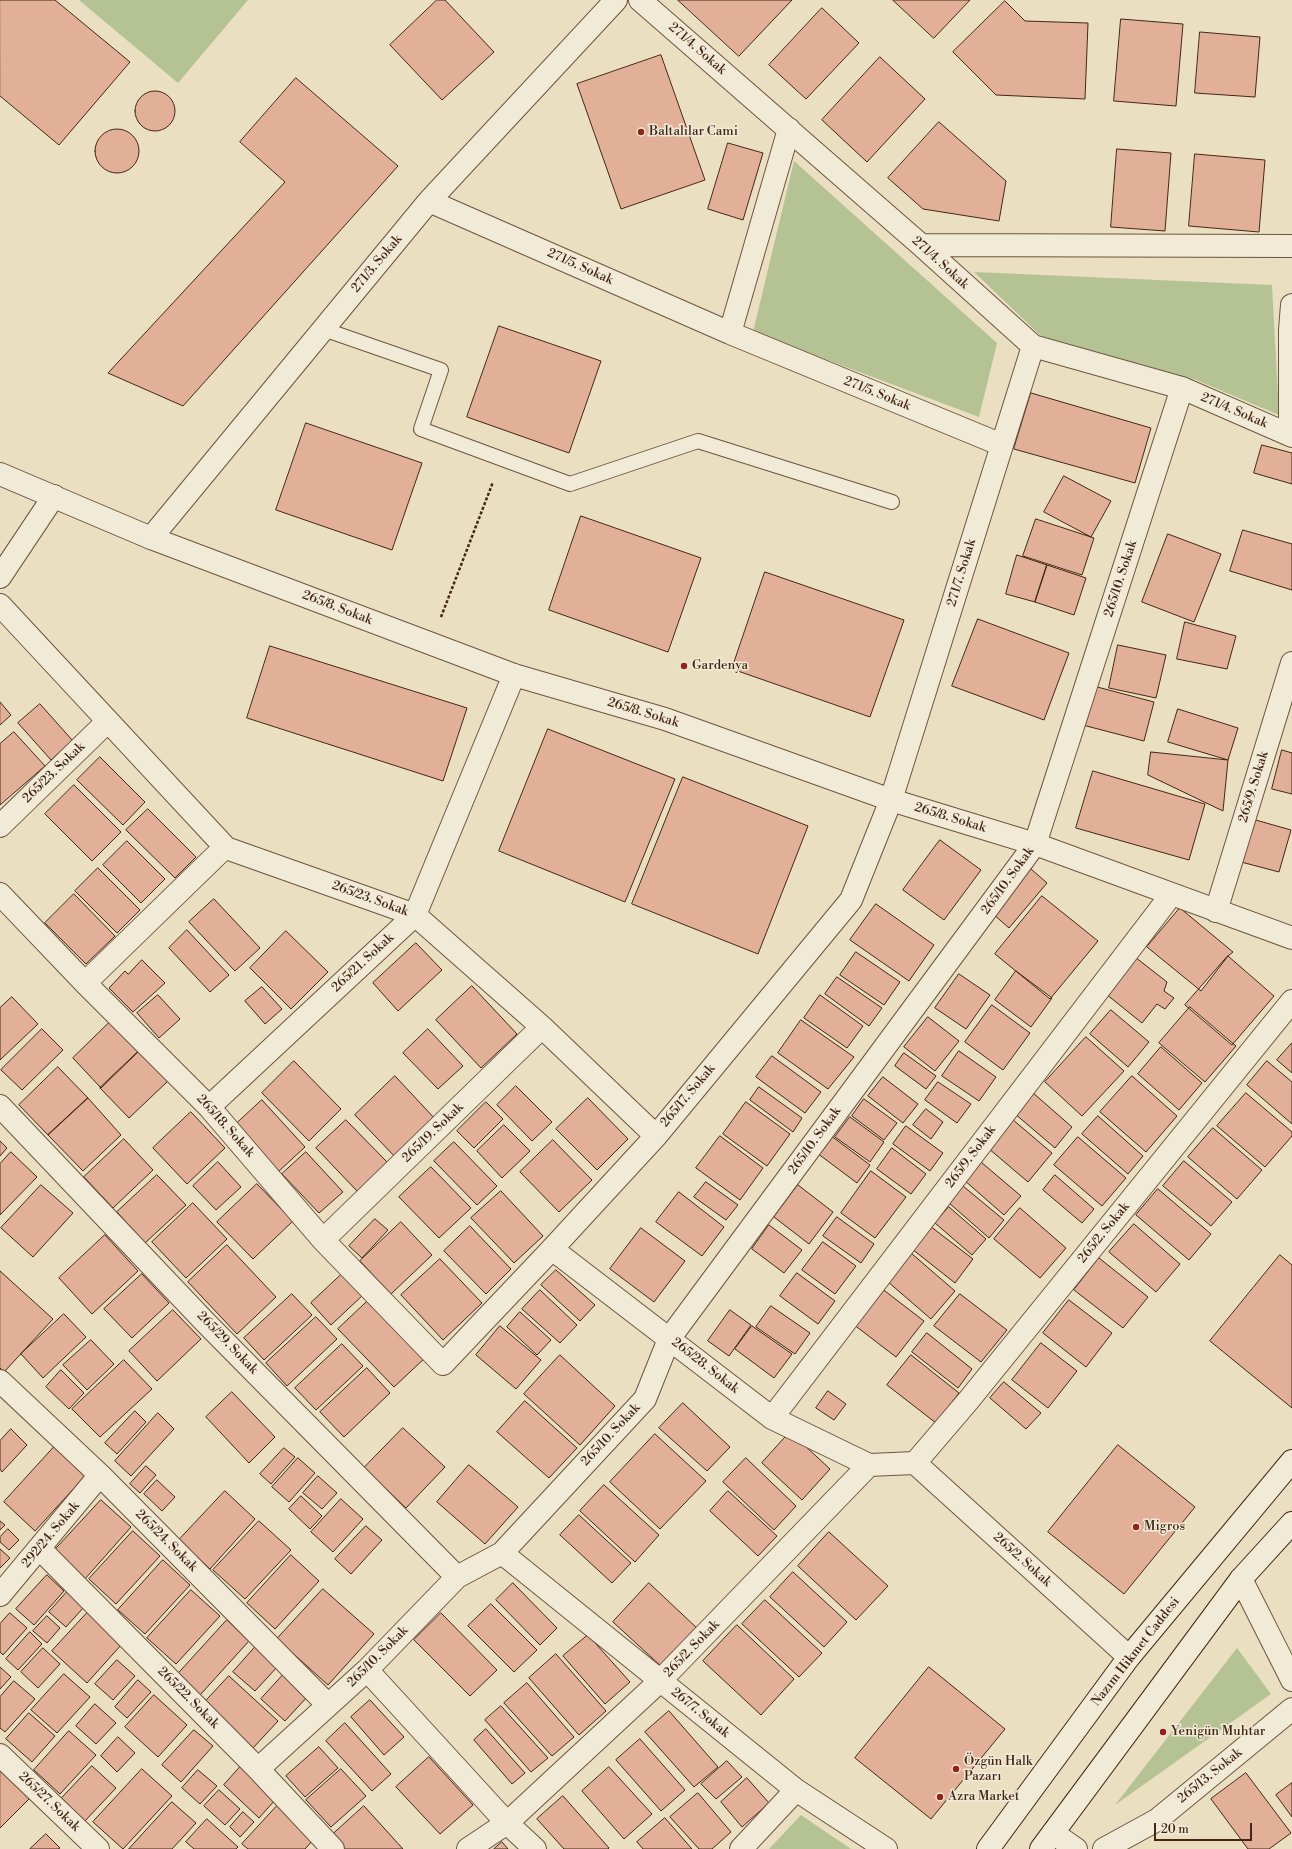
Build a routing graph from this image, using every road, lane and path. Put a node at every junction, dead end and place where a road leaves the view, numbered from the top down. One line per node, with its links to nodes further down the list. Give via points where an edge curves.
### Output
1 (616, 0): 4 (street, 271/3. Sokak)
2 (640, 0): 3 (street, 271/4. Sokak)
3 (788, 129): 5 (street, 271/4. Sokak); 10 (street)
4 (429, 201): 8 (street, 271/3. Sokak); 10 (street, 271/5. Sokak)
5 (921, 245): 6 (street); 11 (street, 271/4. Sokak)
6 (1292, 246)
7 (1292, 305): 9 (street)
8 (323, 329): 15 (lane, via 441,370 420,429); 19 (street, 271/3. Sokak)
9 (1291, 330): 13 (street)
10 (730, 333): 14 (street, 271/5. Sokak)
11 (1033, 346): 12 (street, 271/4. Sokak); 14 (street, 271/7. Sokak)
12 (1182, 388): 13 (street, 271/4. Sokak); 28 (street, 265/10. Sokak)
13 (1291, 435)
14 (1002, 445): 26 (street, 271/7. Sokak)
15 (502, 459): 18 (lane, via 570,484 698,441); 22 (path)
16 (0, 474): 17 (street, 265/8. Sokak)
17 (54, 496): 19 (street, 265/8. Sokak); 20 (street)
18 (892, 502)
19 (151, 538): 22 (street, 265/8. Sokak)
20 (0, 577)
21 (0, 605): 25 (street)
22 (431, 644): 24 (street, 265/8. Sokak)
23 (1292, 663): 32 (street, 265/9. Sokak)
24 (514, 675): 26 (street, 265/8. Sokak, via 665,719); 33 (street, 265/21. Sokak)
25 (108, 721): 27 (street, 265/23. Sokak); 29 (street)
26 (891, 800): 28 (street, 265/8. Sokak); 40 (street, 265/17. Sokak, via 851,900)
27 (0, 826)
28 (1035, 844): 31 (street, 265/8. Sokak); 43 (street, 265/10. Sokak)
29 (225, 847): 33 (street, 265/23. Sokak); 35 (street)
30 (0, 894): 35 (street, 265/18. Sokak)
31 (1171, 895): 32 (street, 265/8. Sokak); 46 (street, 265/9. Sokak)
32 (1216, 911): 34 (street, 265/8. Sokak)
33 (415, 915): 37 (street, 265/23. Sokak); 39 (street, 265/21. Sokak)
34 (1292, 938)
35 (85, 983): 39 (street, 265/18. Sokak)
36 (1292, 1001): 48 (street, 265/2. Sokak)
37 (542, 1026): 40 (street, 265/23. Sokak); 41 (street, 265/19. Sokak)
38 (0, 1106): 54 (street, 265/29. Sokak, via 206,1323)
39 (209, 1107): 41 (street, 265/18. Sokak)
40 (656, 1136): 42 (street, 265/17. Sokak)
41 (324, 1240): 44 (street, 265/18. Sokak)
42 (552, 1249): 43 (street, 265/28. Sokak); 44 (street, 265/17. Sokak)
43 (669, 1339): 46 (street, 265/28. Sokak); 53 (street, 265/10. Sokak, via 645,1399)
44 (443, 1364)
45 (0, 1381): 50 (street, 265/24. Sokak)
46 (772, 1418): 49 (street, 265/28. Sokak)
47 (1292, 1461): 57 (street, Nazım Hikmet Caddesi)
48 (915, 1463): 49 (street); 57 (street, 265/2. Sokak)
49 (869, 1465): 60 (street, 265/2. Sokak)
50 (100, 1475): 52 (street, 292/24. Sokak); 61 (street, 265/24. Sokak)
51 (1292, 1523): 55 (street)
52 (40, 1549): 56 (street, 292/24. Sokak); 64 (street, 265/22. Sokak)
53 (502, 1553): 54 (street, 265/10. Sokak); 60 (street, 267/7. Sokak)
54 (457, 1577): 58 (street, 265/10. Sokak)
55 (1241, 1580): 59 (street); 67 (street)
56 (0, 1595)
57 (1129, 1657): 74 (street, Nazım Hikmet Caddesi)
58 (367, 1670): 61 (street, 265/10. Sokak); 66 (street)
59 (1292, 1680)
60 (660, 1681): 65 (street, 267/7. Sokak); 66 (street, 265/2. Sokak)
61 (328, 1706): 64 (street, 265/10. Sokak)
62 (1292, 1709): 76 (street, 265/13. Sokak, via 1157,1820)
63 (0, 1755): 68 (street, 265/27. Sokak)
64 (258, 1769): 69 (street, 265/22. Sokak)
65 (796, 1790): 72 (street); 73 (street, 267/7. Sokak)
66 (506, 1823): 70 (street, 265/2. Sokak); 71 (street)
67 (1047, 1841): 75 (street)
68 (98, 1849)
69 (333, 1849)
70 (468, 1849)
71 (534, 1849)
72 (741, 1849)
73 (886, 1849)
74 (988, 1849)
75 (1076, 1849)
76 (1104, 1849)

